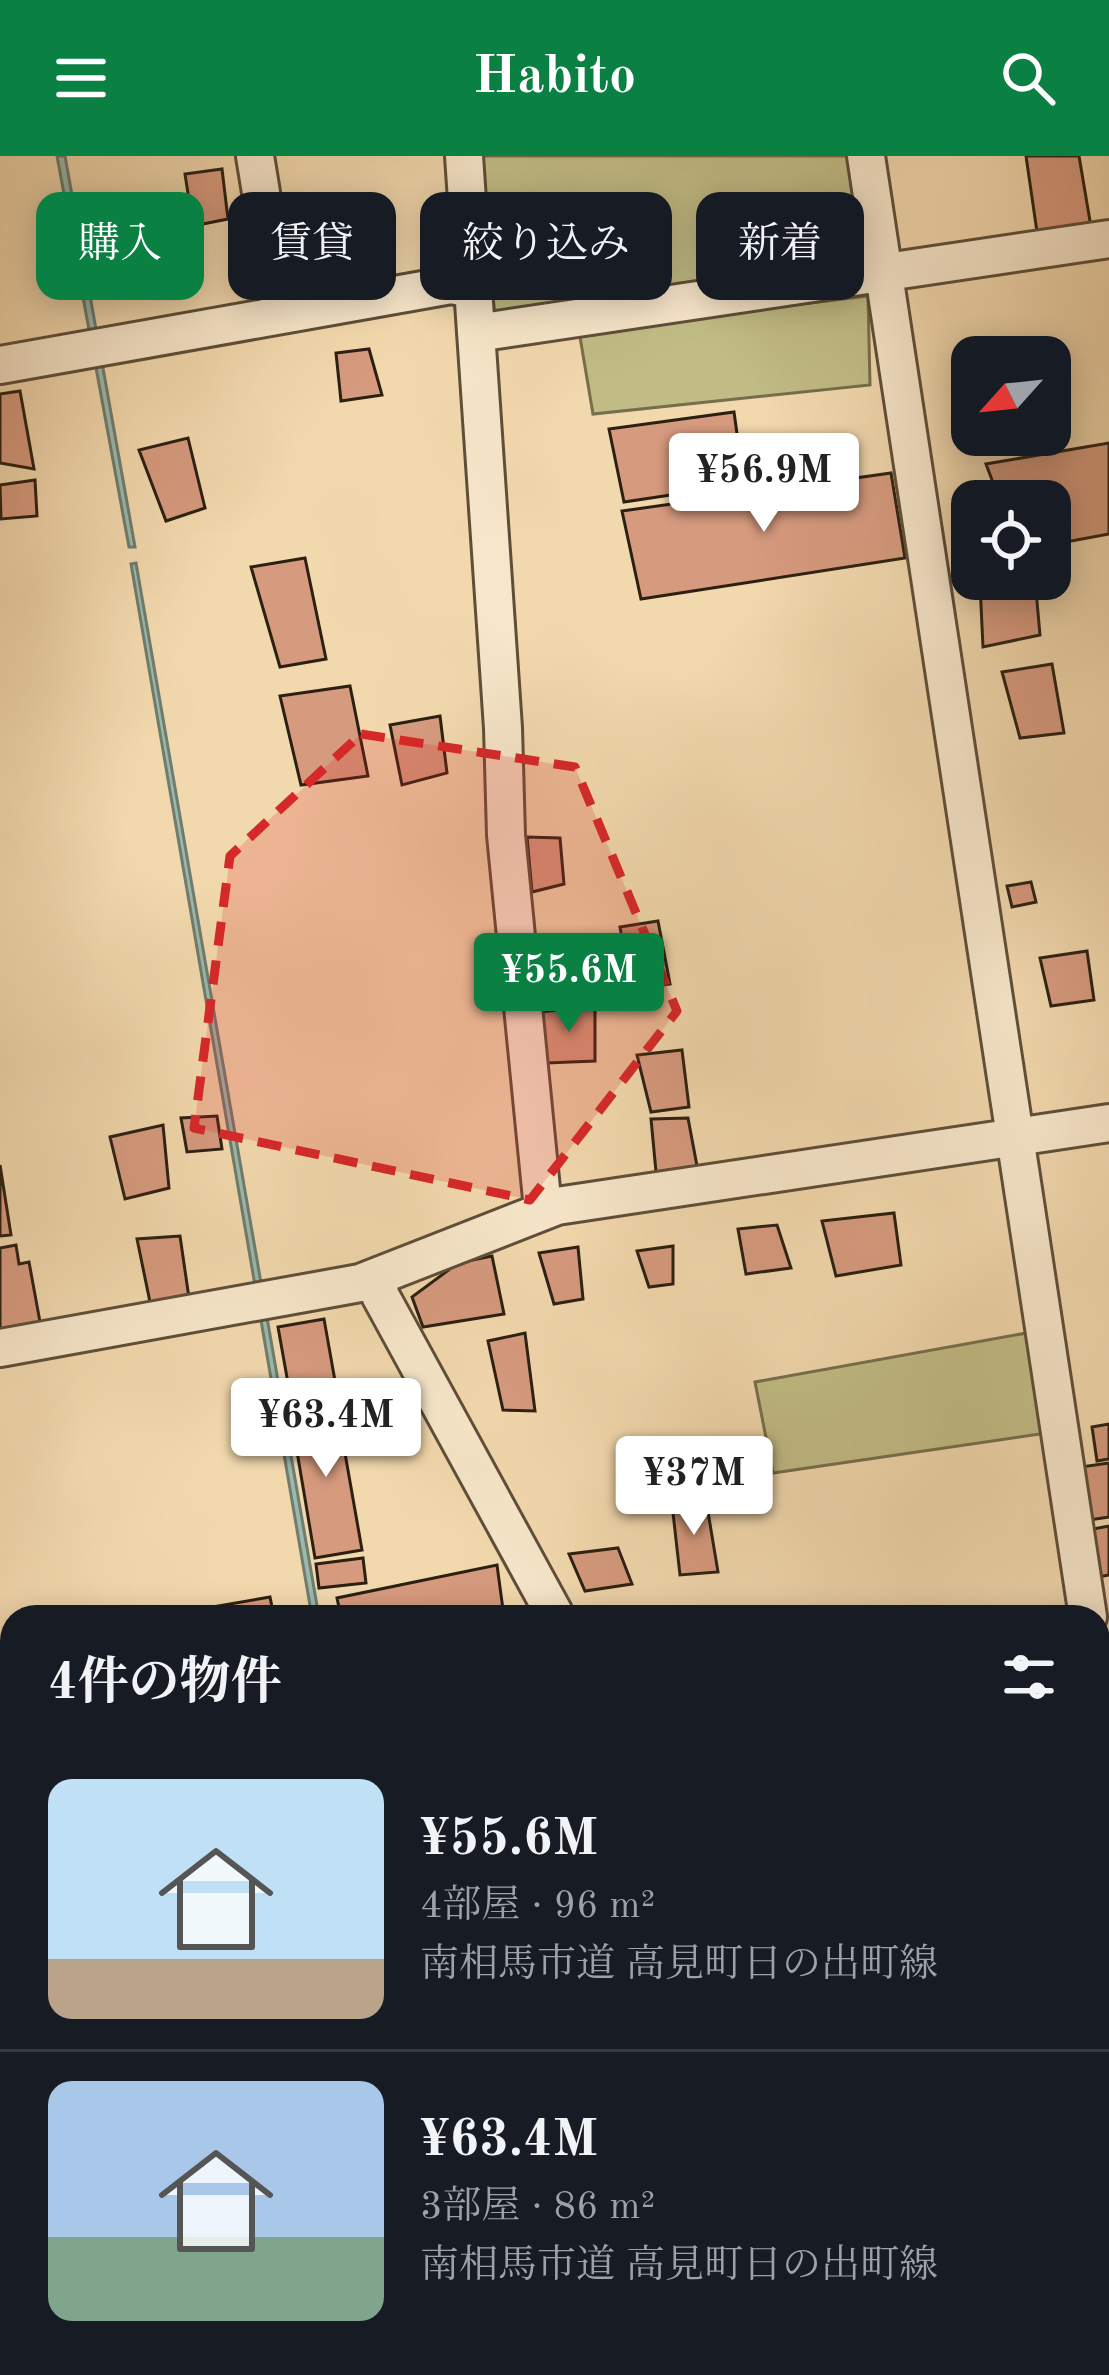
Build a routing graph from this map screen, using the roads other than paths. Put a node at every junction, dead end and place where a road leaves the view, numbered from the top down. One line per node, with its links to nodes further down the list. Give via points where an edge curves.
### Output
1 (255, 156): 9 (street)
2 (464, 156): 4 (street)
3 (866, 156): 6 (street)
4 (466, 192)
5 (1109, 239): 6 (street)
6 (884, 275): 10 (street); 13 (street)
7 (420, 290): 9 (street)
8 (474, 300): 10 (street)
9 (281, 314): 11 (street)
10 (476, 333): 14 (street, via 506,835)
11 (0, 365)
12 (1109, 1123): 13 (street)
13 (1016, 1133): 14 (street); 18 (street)
14 (543, 1210): 15 (street)
15 (378, 1276): 16 (street); 17 (street, via 380,1295)
16 (0, 1348)
17 (549, 1605)
18 (1086, 1605)

